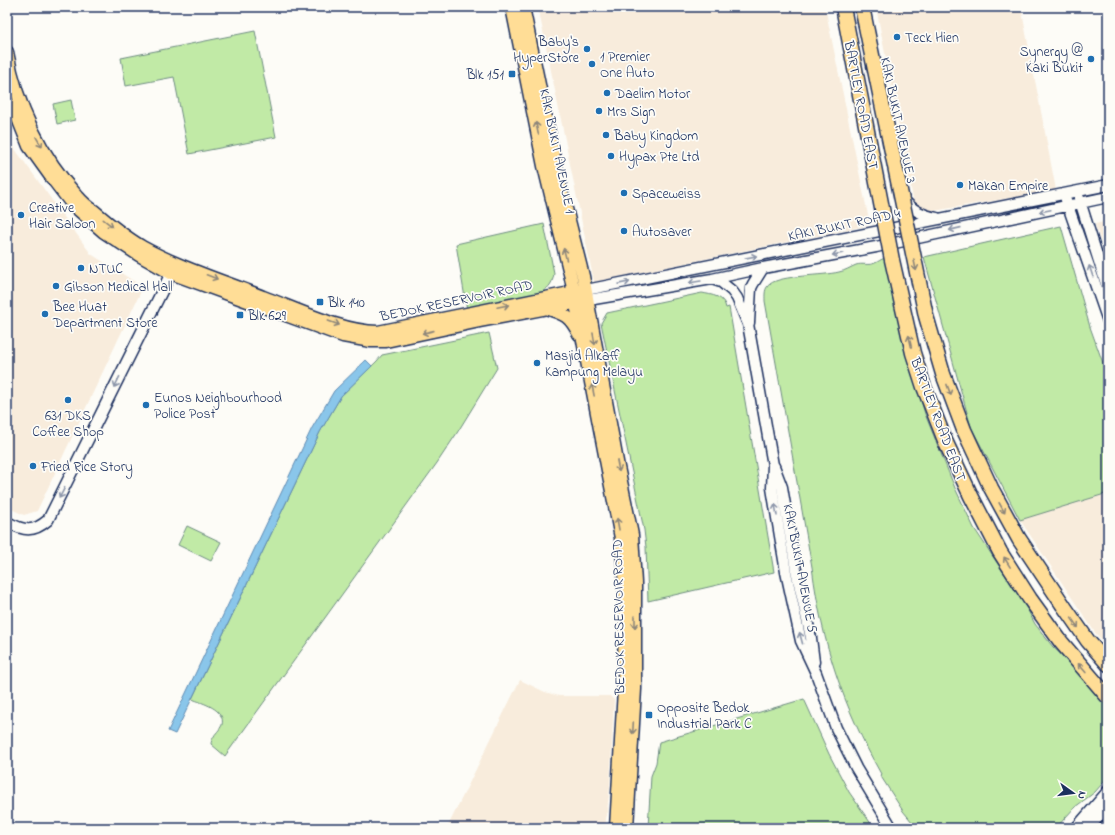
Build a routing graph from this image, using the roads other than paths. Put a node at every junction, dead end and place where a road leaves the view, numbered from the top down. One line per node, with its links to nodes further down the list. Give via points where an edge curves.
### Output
1 (512, 7): 25 (main road, KAKI BUKIT AVENUE 1, one-way to 1, via 544,166)
2 (523, 7): 25 (main road, KAKI BUKIT AVENUE 1)
3 (840, 7): 18 (street)
4 (843, 7): 32 (highway, BARTLEY ROAD EAST, one-way to 4, bridge, via 1061,642 1000,552 949,449 924,387 913,353 894,267)
5 (861, 7): 12 (street, KAKI BUKIT AVENUE 3); 31 (highway, BARTLEY ROAD EAST, one-way to 31, bridge, via 926,316 942,374 991,488 1019,539 1084,635)
6 (7, 52): 7 (main road, BEDOK RESERVOIR ROAD)
7 (8, 67): 21 (main road, BEDOK RESERVOIR ROAD, one-way to 21, via 37,140 78,198 109,224)
8 (7, 86): 21 (main road, BEDOK RESERVOIR ROAD, via 29,146 72,204 104,232 139,255)
9 (1108, 186): 10 (street, KAKI BUKIT ROAD 4)
10 (1077, 192): 11 (street, KAKI BUKIT ROAD 4); 14 (street)
11 (1064, 195): 15 (street); 16 (street, KAKI BUKIT ROAD 4)
12 (902, 197): 16 (street, via 919,213); 17 (street, KAKI BUKIT AVENUE 3)
13 (1108, 197): 14 (street, KAKI BUKIT ROAD 4)
14 (1080, 204): 15 (street, KAKI BUKIT ROAD 4); 24 (street)
15 (1068, 206): 19 (street, KAKI BUKIT ROAD 4, one-way to 19); 27 (street, one-way to 15)
16 (943, 219): 17 (street, KAKI BUKIT ROAD 4)
17 (908, 225): 18 (street, KAKI BUKIT ROAD 4); 19 (street, KAKI BUKIT AVENUE 3)
18 (885, 230): 20 (street); 25 (street, KAKI BUKIT ROAD 4, one-way to 18)
19 (911, 239): 20 (street, KAKI BUKIT ROAD 4)
20 (889, 245): 22 (street, KAKI BUKIT ROAD 4, one-way to 22)
21 (173, 268): 25 (main road, BEDOK RESERVOIR ROAD, one-way to 25, via 338,325 366,332); 26 (main road, BEDOK RESERVOIR ROAD, one-way to 21, via 398,339 371,341 343,336); 30 (street, one-way to 30, via 48,520 42,525 25,530)
22 (763, 268): 23 (street, KAKI BUKIT ROAD 4); 28 (street, via 751,288)
23 (712, 279): 25 (street, KAKI BUKIT ROAD 4, one-way to 25); 28 (street, via 732,291)
24 (1108, 290)
25 (581, 296): 26 (main road, BEDOK RESERVOIR ROAD); 29 (main road, BEDOK RESERVOIR ROAD); 36 (main road, BEDOK RESERVOIR ROAD, one-way to 36, via 632,535 635,689)
26 (544, 308): 29 (main road, via 568,317)
27 (1108, 322)
28 (748, 324): 37 (street, KAKI BUKIT AVENUE 5, via 773,465 782,487 816,674 836,728)
29 (585, 345): 35 (main road, BEDOK RESERVOIR ROAD, one-way to 29, via 624,689 625,585 619,524)
30 (7, 522)
31 (1108, 664)
32 (1108, 697)
33 (1108, 791): 38 (street)
34 (1108, 806): 39 (street)
35 (616, 828)
36 (627, 828)
37 (892, 828)
38 (1076, 828)
39 (1089, 828)

